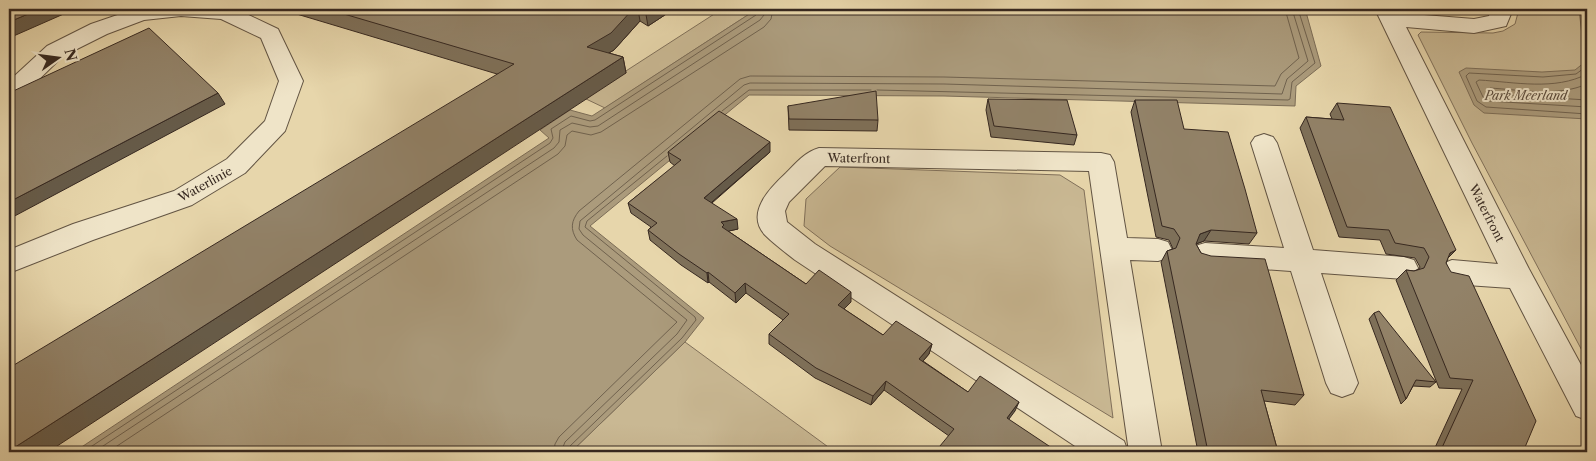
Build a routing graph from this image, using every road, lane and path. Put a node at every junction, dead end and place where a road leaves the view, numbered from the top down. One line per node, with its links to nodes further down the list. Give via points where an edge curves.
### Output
1 (1502, 9): 2 (street, Waterfront, via 1498,22 1474,26)
2 (1388, 14): 12 (street, Waterfront)
3 (9, 91): 9 (street, Waterlinie, via 55,51 99,28 141,14 181,9 225,12 270,34 291,81 276,125 236,166 183,198 83,232)
4 (1264, 142): 8 (street)
5 (1114, 248): 6 (street); 15 (street, Waterfront, via 1101,162 819,157 778,196 772,211 774,227 805,252); 16 (street, Waterfront)
6 (1158, 250)
7 (1205, 254): 8 (street)
8 (1302, 261): 10 (street); 13 (street)
9 (9, 262)
10 (1404, 268)
11 (1452, 272): 12 (street)
12 (1519, 278): 14 (street, Waterfront)
13 (1342, 383)
14 (1587, 406)
15 (1112, 452)
16 (1146, 452)

